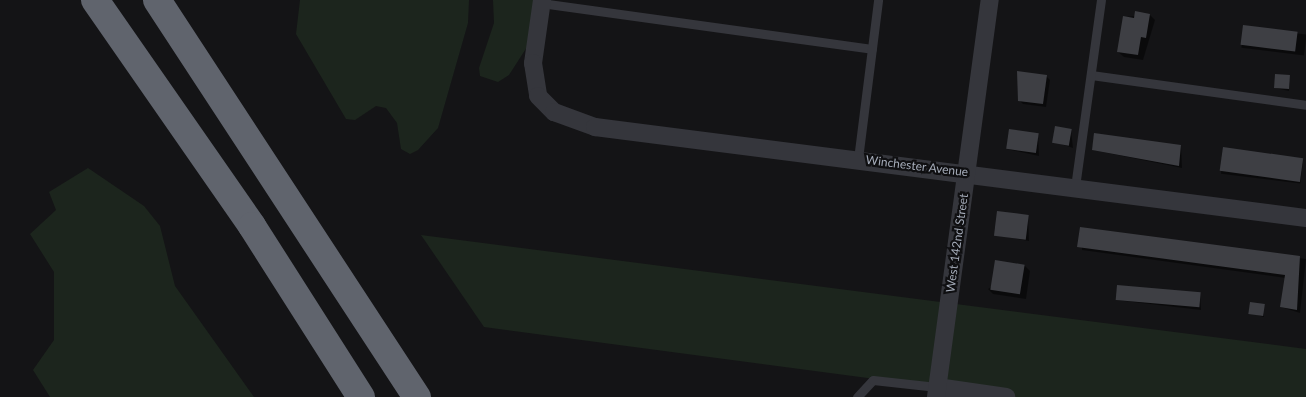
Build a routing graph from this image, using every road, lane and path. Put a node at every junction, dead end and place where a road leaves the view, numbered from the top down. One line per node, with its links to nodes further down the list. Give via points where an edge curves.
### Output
1 (95, 0): 15 (highway, via 252,226)
2 (157, 0): 16 (highway)
3 (878, 0): 7 (lane)
4 (990, 0): 11 (street, West 142nd Street)
5 (1102, 0): 8 (lane)
6 (542, 2): 7 (lane); 10 (street, Winchester Avenue, via 533,63 538,96 554,112 595,127)
7 (872, 49): 10 (lane)
8 (1091, 75): 9 (lane); 12 (lane)
9 (1306, 105)
10 (858, 159): 11 (street, Winchester Avenue)
11 (966, 172): 12 (street, Winchester Avenue); 14 (street, West 142nd Street)
12 (1074, 187): 13 (street, Winchester Avenue)
13 (1306, 218)
14 (937, 392): 17 (lane, via 873,380); 18 (street)
15 (361, 397)
16 (417, 397)
17 (857, 397)
18 (1006, 397)

